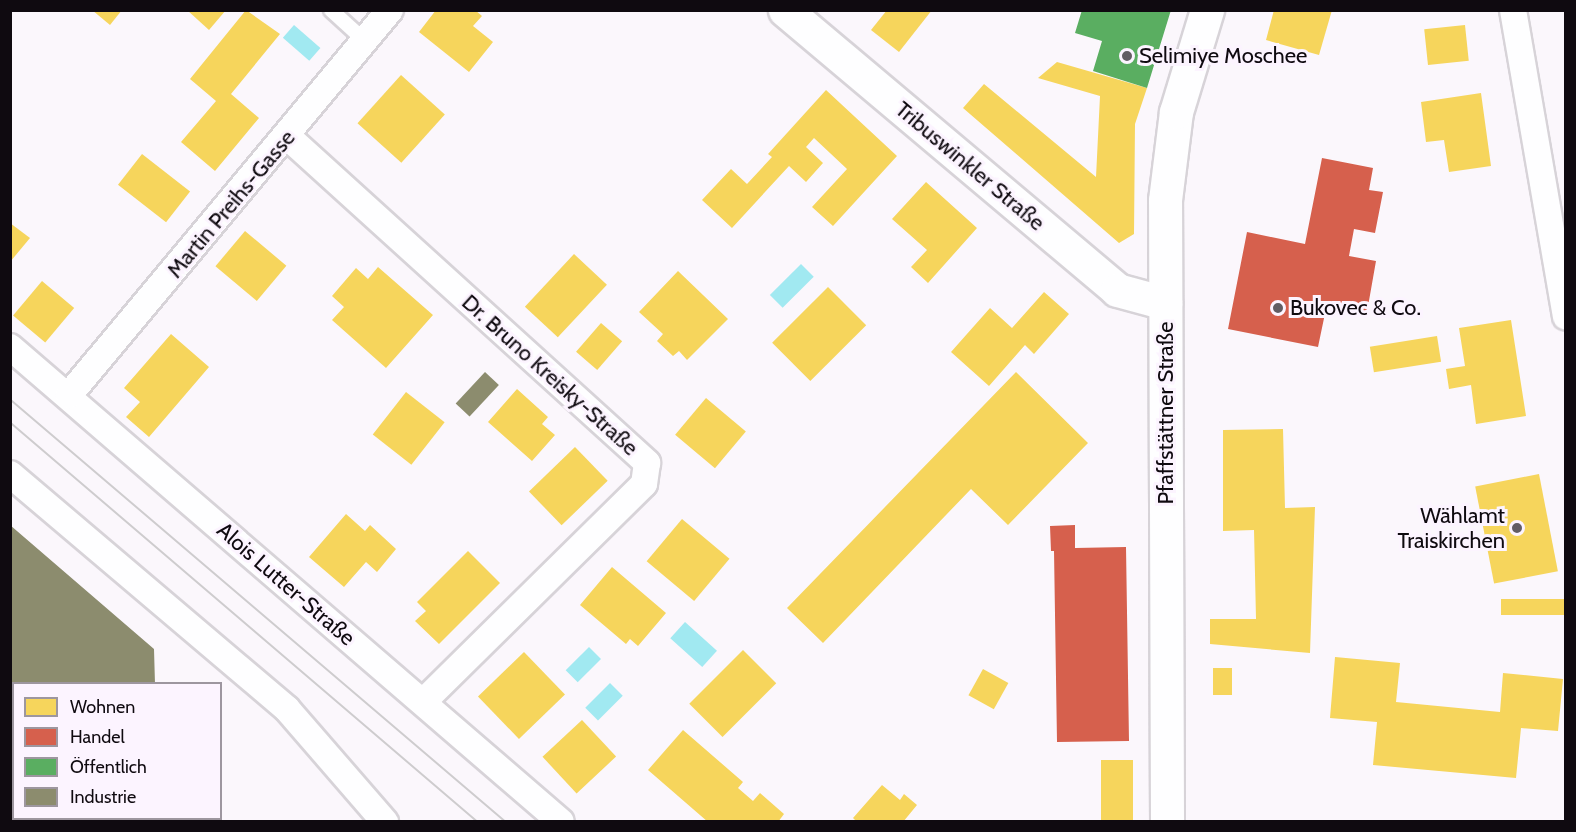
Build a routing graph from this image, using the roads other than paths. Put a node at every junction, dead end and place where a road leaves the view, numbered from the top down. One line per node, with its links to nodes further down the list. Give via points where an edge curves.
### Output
1 (331, 10): 6 (lane)
2 (390, 10): 6 (street, Martin Preihs-Gasse)
3 (784, 10): 9 (main road, Tribuswinkler Straße, via 1117,290)
4 (1206, 10): 9 (main road, Pfaffstättner Straße, via 1176,112 1165,200)
5 (1513, 10): 8 (street)
6 (364, 40): 7 (street, Martin Preihs-Gasse)
7 (288, 137): 12 (street, Martin Preihs-Gasse); 14 (street, Dr. Bruno Kreisky-Straße, via 646,462 644,483)
8 (1562, 267): 10 (street)
9 (1165, 303): 17 (main road, Pfaffstättner Straße)
10 (1566, 316)
11 (10, 347): 12 (street, Alois Lutter-Straße)
12 (69, 395): 14 (street, Alois Lutter-Straße)
13 (10, 474): 15 (street, via 287,710)
14 (423, 702): 16 (street, Alois Lutter-Straße)
15 (385, 822)
16 (561, 822)
17 (1167, 822)

